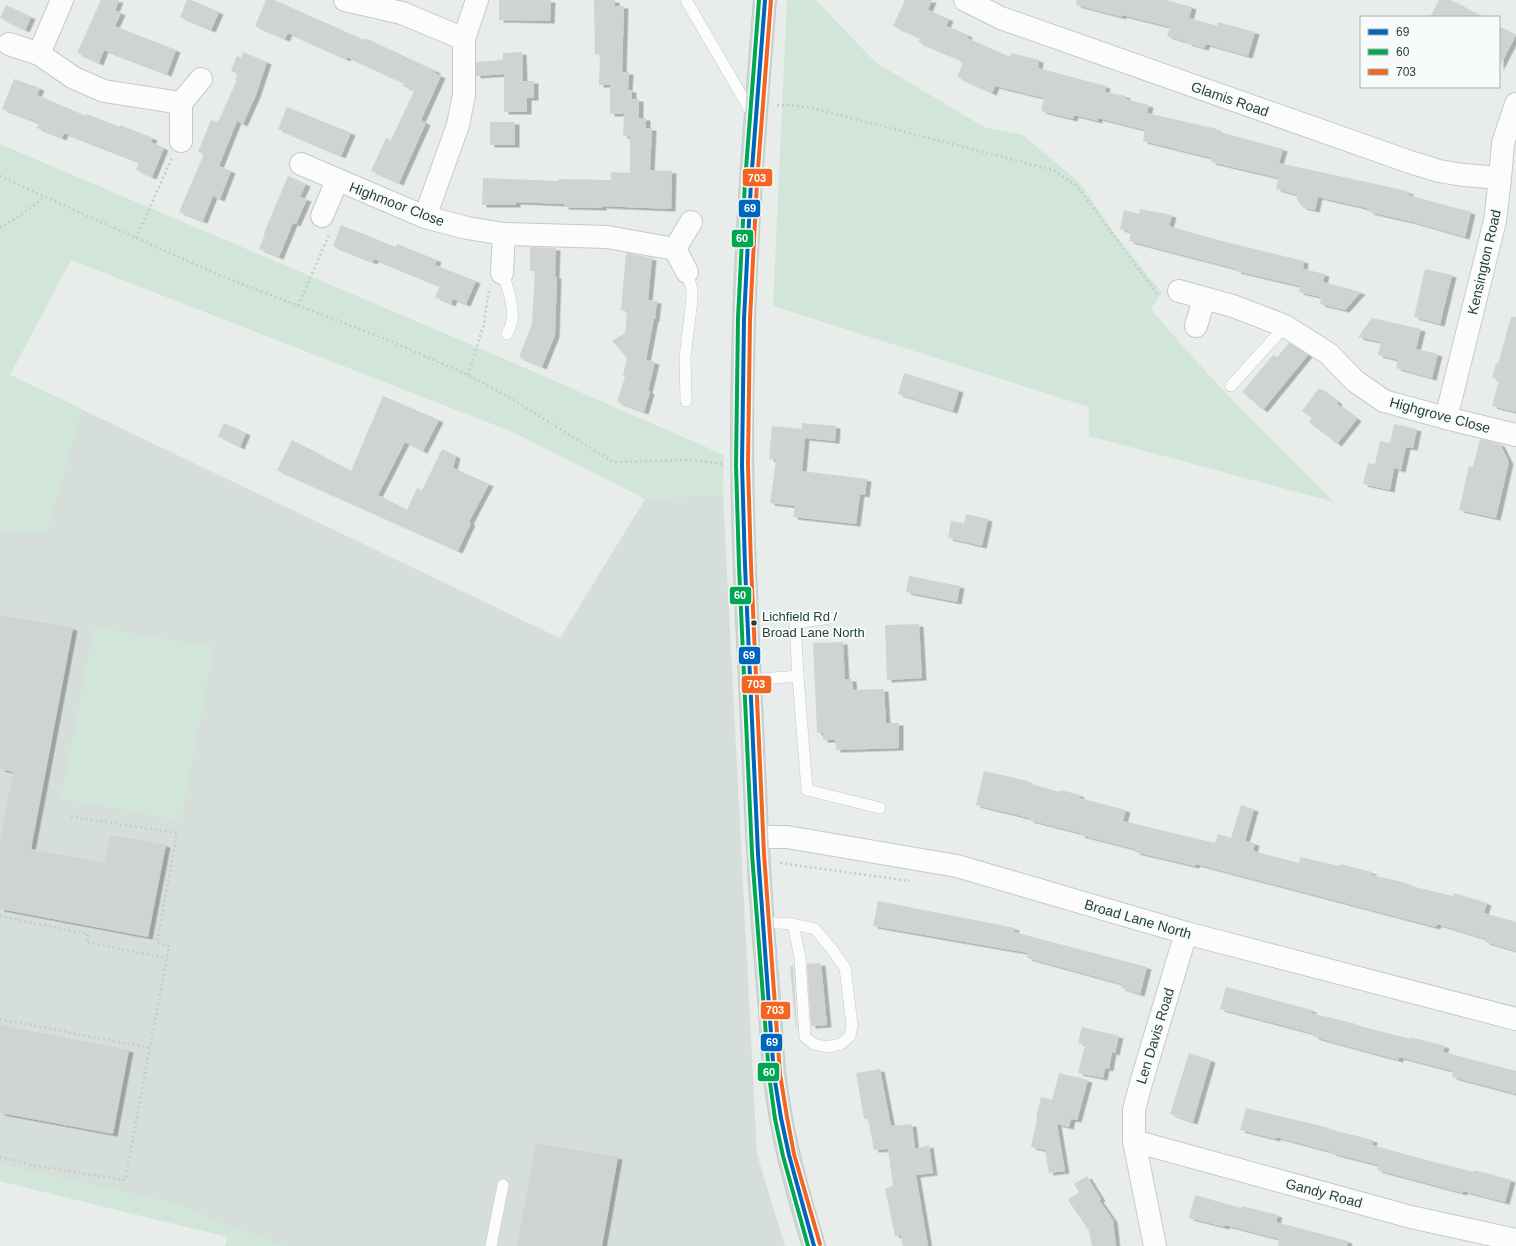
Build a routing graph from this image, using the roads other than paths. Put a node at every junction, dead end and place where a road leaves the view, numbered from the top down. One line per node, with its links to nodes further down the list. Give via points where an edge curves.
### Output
1 (62, 0): 9 (street)
2 (345, 0): 7 (street, via 402,13)
3 (477, 0): 7 (street)
4 (686, 0): 13 (lane)
5 (765, 0): 13 (main road)
6 (965, 0): 16 (street, Glamis Road, via 1001,18 1410,162 1439,171)
7 (464, 39): 19 (street, via 464,95 458,125)
8 (9, 44): 9 (street)
9 (39, 54): 11 (street, via 74,78 104,91)
10 (201, 79): 11 (street)
11 (182, 103): 14 (street)
12 (1516, 104): 16 (street, Kensington Road, via 1503,143)
13 (756, 113): 36 (main road, via 742,367)
14 (181, 141)
15 (301, 164): 17 (street, Highmoor Close)
16 (1500, 178): 32 (street, Kensington Road, via 1495,221)
17 (337, 181): 18 (street, Highmoor Close); 19 (street, Highmoor Close)
18 (322, 216)
19 (424, 217): 21 (street, Highmoor Close)
20 (691, 222): 22 (street)
21 (504, 234): 22 (street, Highmoor Close, via 607,237); 24 (street)
22 (675, 250): 23 (street)
23 (687, 272): 31 (lane, via 692,299 685,357)
24 (502, 273): 29 (lane, via 510,301 512,321)
25 (1179, 290): 26 (street, Highgrove Close)
26 (1204, 299): 27 (street); 28 (street, Highgrove Close, via 1233,306)
27 (1196, 326)
28 (1285, 326): 30 (lane); 32 (street, Highgrove Close, via 1329,354 1355,381 1384,401)
29 (508, 334)
30 (1231, 386)
31 (686, 401)
32 (1446, 418): 33 (street, Highgrove Close)
33 (1516, 435)
34 (830, 618): 35 (lane, via 795,623)
35 (798, 676): 36 (lane); 37 (lane, via 807,790)
36 (750, 680): 38 (main road)
37 (880, 808)
38 (757, 837): 39 (main road); 41 (street, Broad Lane North, via 787,837 957,866)
39 (762, 922): 40 (lane); 47 (main road, via 777,1097 799,1197)
40 (793, 924): 40 (lane, via 815,929 845,968 852,1025 850,1036 840,1044 827,1047 814,1044 805,1037 800,958)
41 (1186, 934): 42 (street, Broad Lane North); 43 (street, Len Davis Road, via 1134,1110)
42 (1516, 1018)
43 (1134, 1141): 45 (street, Gandy Road, via 1411,1217); 48 (street, Len Davis Road)
44 (503, 1185): 46 (lane)
45 (1516, 1240)
46 (491, 1246)
47 (814, 1246)
48 (1155, 1246)

